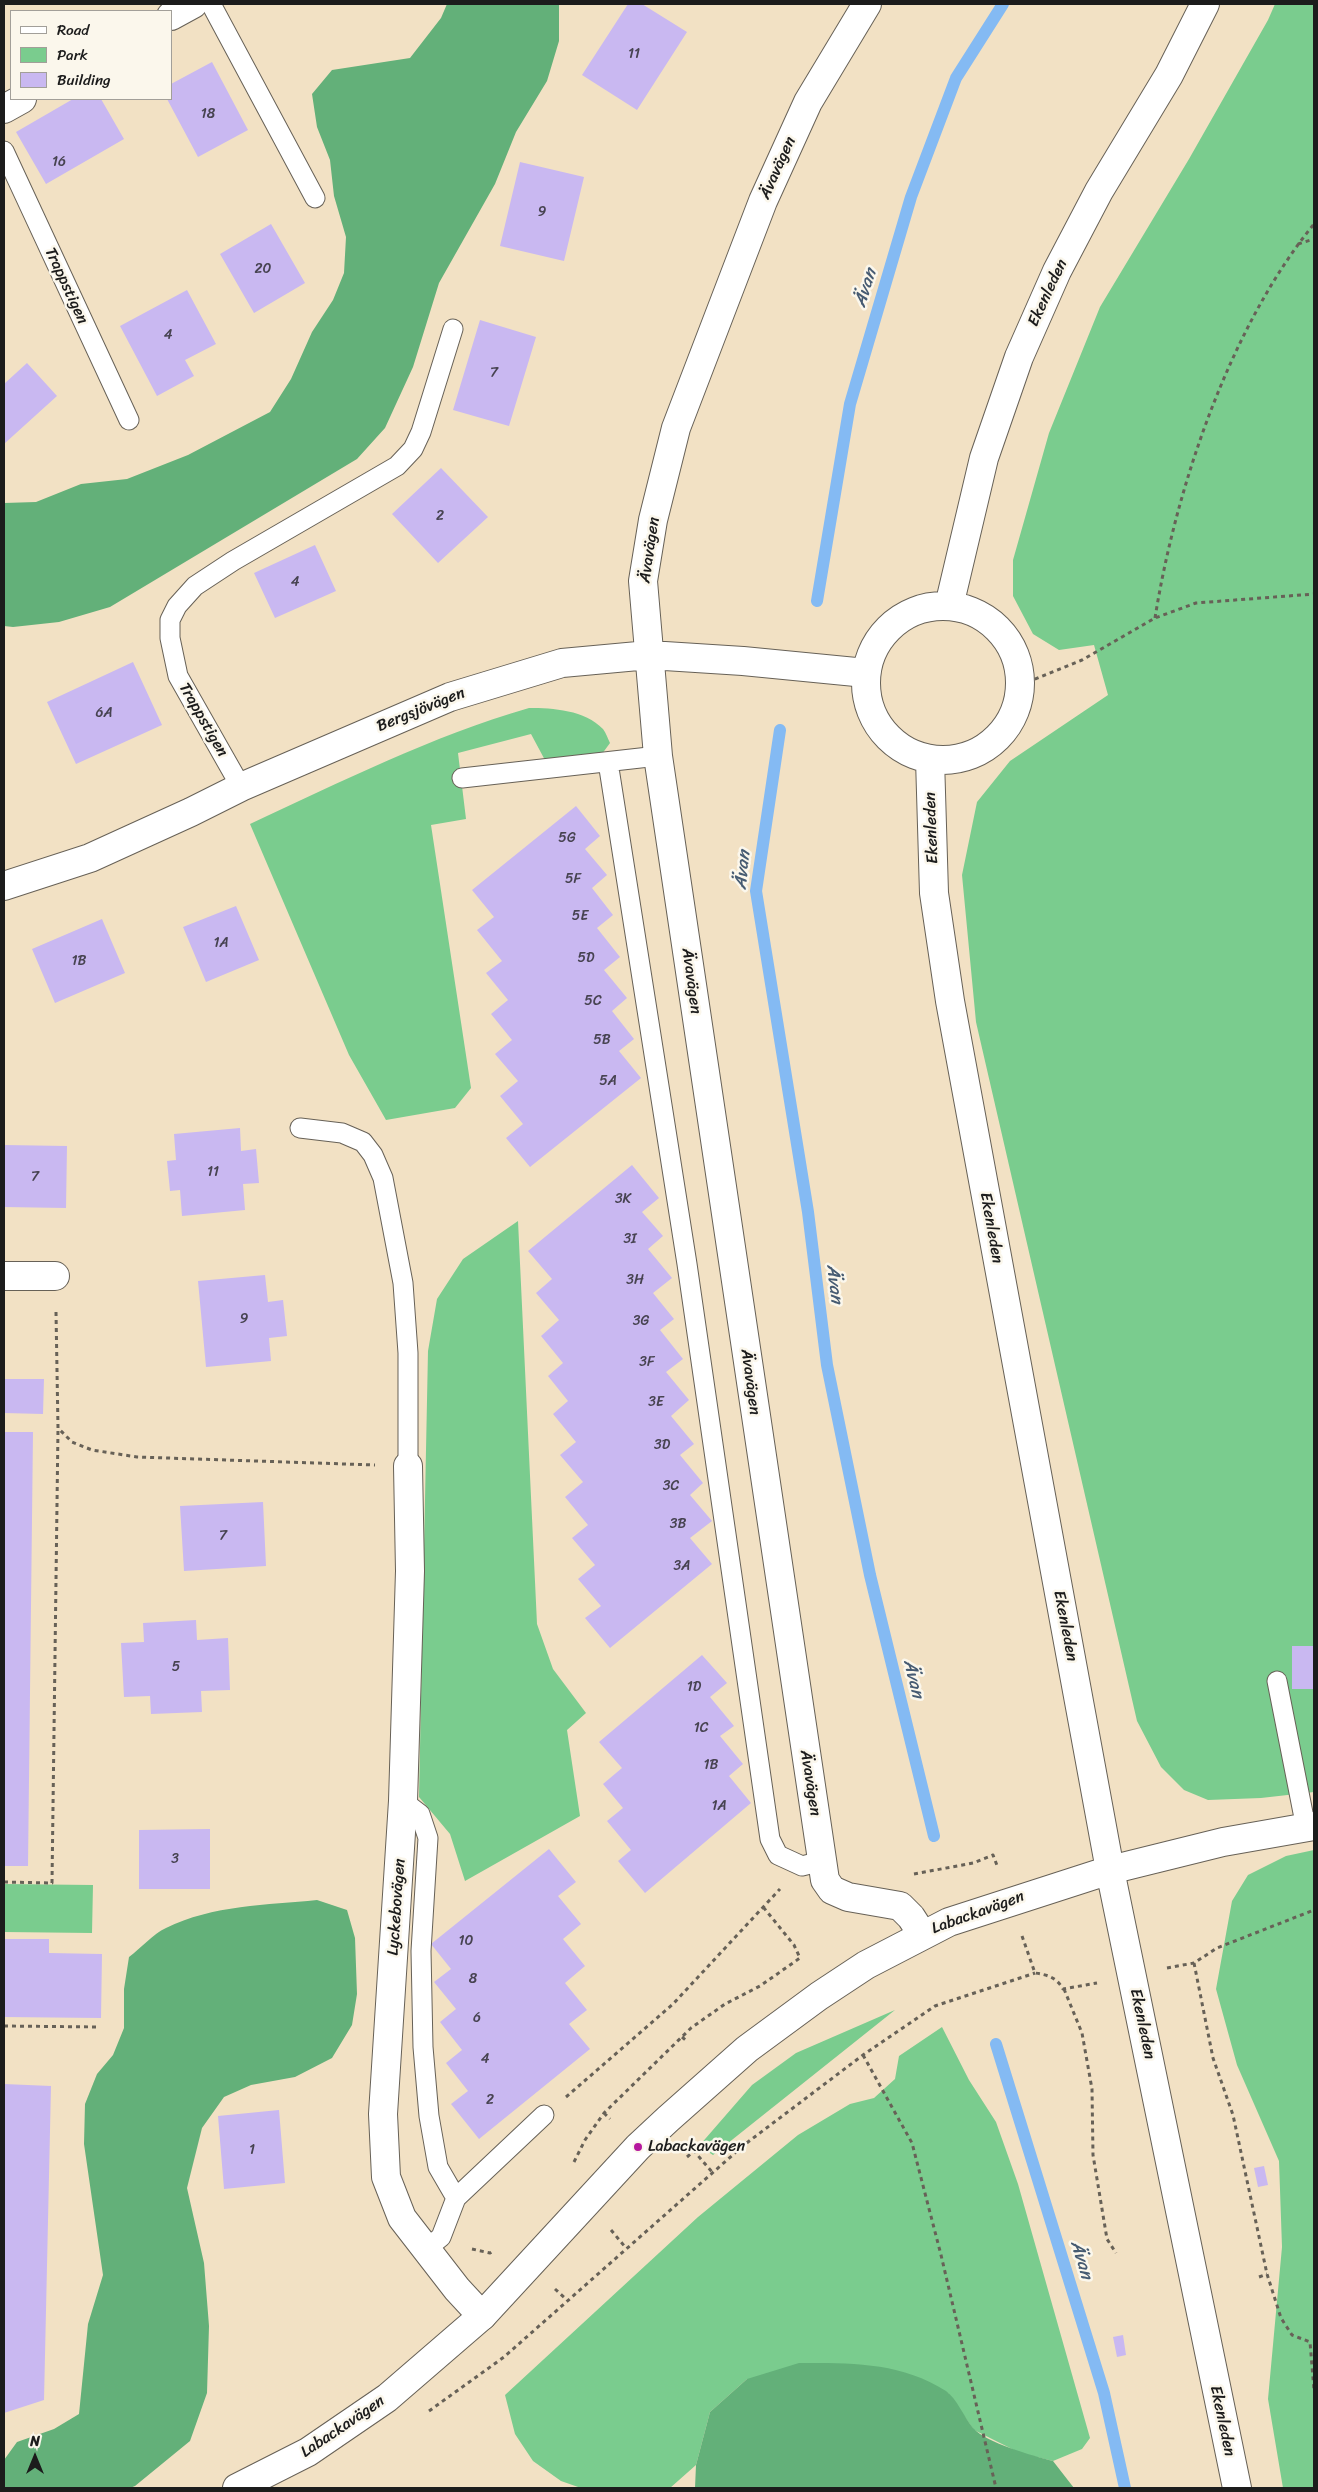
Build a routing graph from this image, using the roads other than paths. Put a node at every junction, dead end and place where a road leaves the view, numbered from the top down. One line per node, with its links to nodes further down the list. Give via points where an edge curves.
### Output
1 (194, 4): 5 (street)
2 (211, 4): 9 (lane)
3 (867, 4): 13 (street, Ävavägen, via 808,102 763,201 676,428 653,520 643,581)
4 (1206, 4): 12 (street, Ekenleden, via 1057,271 1019,357 984,458)
5 (172, 15)
6 (20, 100): 7 (street)
7 (4, 109)
8 (4, 151): 11 (lane, Trappstigen)
9 (315, 198)
10 (453, 329): 19 (lane, Trappstigen, via 421,432 413,448 397,466 195,586 177,606 170,620 170,638 178,676)
11 (129, 420)
12 (949, 606): 14 (street, via 916,610 888,628 877,642); 16 (street, via 972,611 992,623 1008,640 1018,662 1020,686 1017,707 1007,726 992,742 973,754 952,760)
13 (649, 655): 14 (street, Bergsjövägen); 15 (street, Ävavägen); 19 (street, Bergsjövägen, via 562,663 459,694)
14 (866, 673): 16 (street, via 866,693 871,712 881,729 903,748)
15 (658, 756): 17 (lane); 28 (street, Ävavägen)
16 (930, 759): 29 (street, Ekenleden, via 934,894 950,1001)
17 (608, 762): 18 (lane); 28 (lane, via 687,1264 770,1839 778,1854)
18 (462, 778)
19 (241, 787): 20 (street, Bergsjövägen, via 90,858)
20 (4, 886)
21 (300, 1128): 24 (lane, via 342,1133 363,1142 383,1178 403,1283 408,1353)
22 (4, 1276): 23 (street)
23 (56, 1276)
24 (408, 1466): 26 (street, Lyckebovägen, via 410,1571)
25 (1276, 1681): 27 (lane)
26 (403, 1801): 32 (lane, via 420,1814 428,1838 421,1950 429,2116 438,2167); 33 (street, Lyckebovägen, via 383,2114 386,2177 402,2218)
27 (1310, 1827): 29 (street, Labackavägen, via 1223,1842)
28 (812, 1864): 30 (street, Ävavägen, via 832,1890 848,1898 900,1906)
29 (1110, 1870): 30 (street, Labackavägen); 36 (street, Ekenleden)
30 (922, 1934): 34 (street, Labackavägen, via 866,1965 747,2049 638,2147)
31 (544, 2115): 32 (lane)
32 (456, 2198): 33 (lane, via 440,2237)
33 (429, 2253): 34 (street, Lyckebovägen)
34 (482, 2316): 35 (street, Labackavägen, via 387,2398 308,2452)
35 (237, 2488)
36 (1237, 2488)

